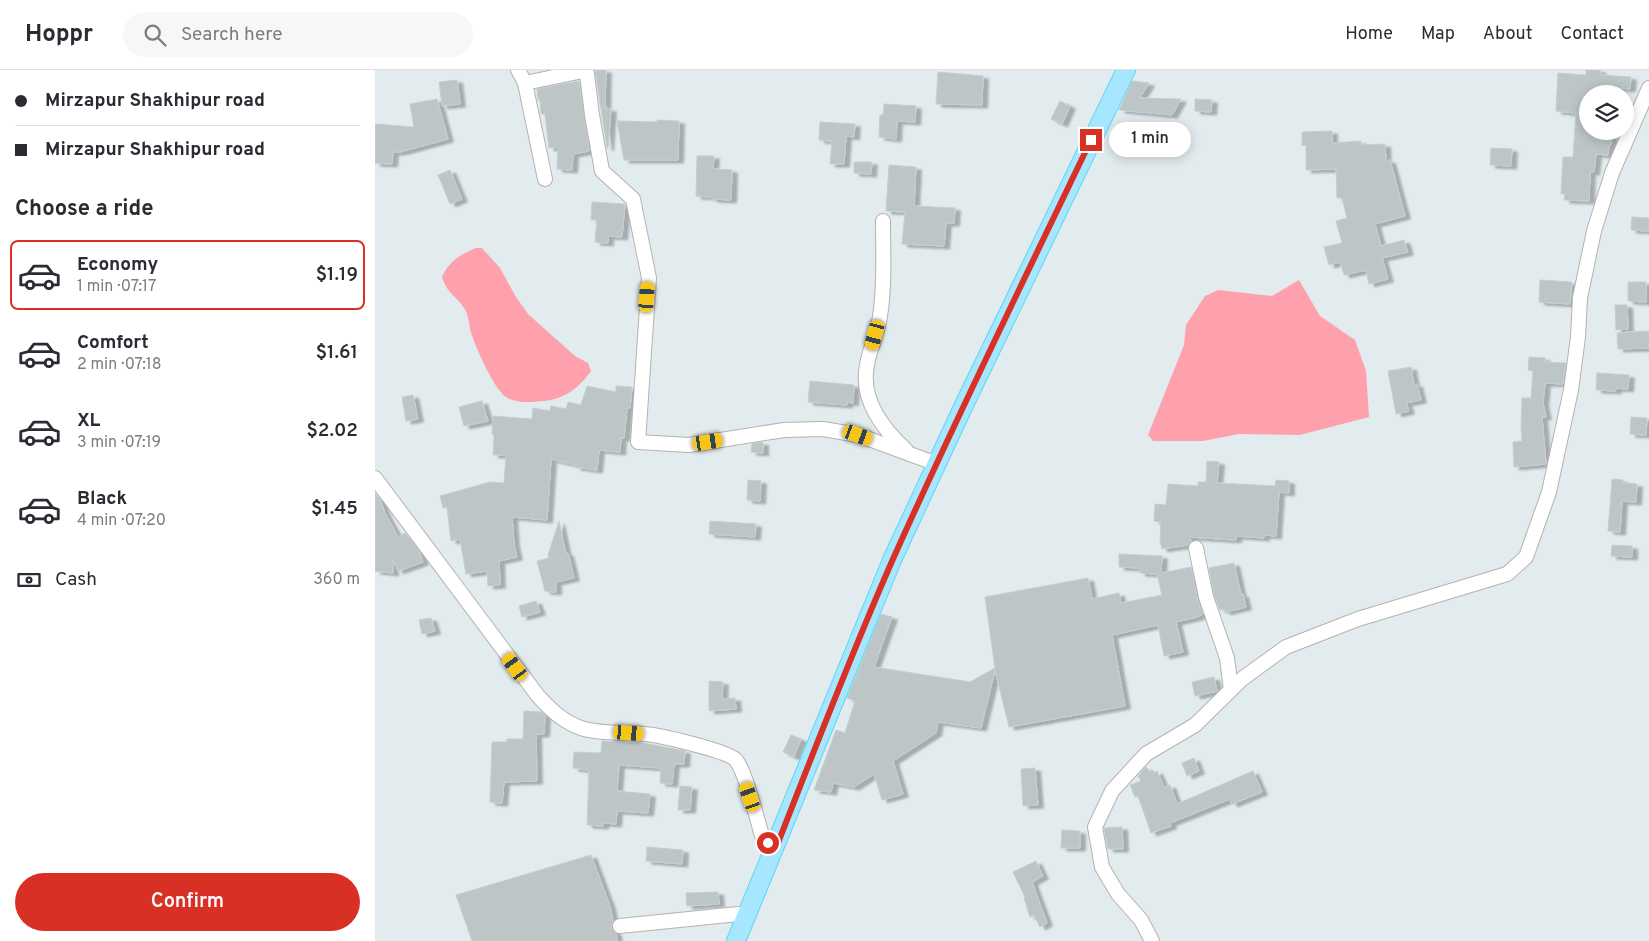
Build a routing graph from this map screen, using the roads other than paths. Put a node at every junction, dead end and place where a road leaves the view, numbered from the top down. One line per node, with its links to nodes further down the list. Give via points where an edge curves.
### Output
1 (518, 70): 3 (street)
2 (1125, 70): 8 (main road)
3 (525, 83): 5 (street); 7 (street, via 583,71 587,74 602,171 633,199 649,278 638,442 689,445 784,430 823,429 858,435)
4 (1649, 88): 11 (street, via 1612,172 1593,231 1580,298 1571,390 1549,492 1526,557 1507,574 1358,619 1286,647)
5 (545, 179)
6 (883, 221): 7 (street, via 880,317 866,371 867,387 875,415 890,436)
7 (913, 455): 8 (street)
8 (937, 464): 12 (main road, via 889,570)
9 (375, 478): 12 (street, via 537,696 555,714 585,729 647,734 721,752 736,760 762,836)
10 (1196, 548): 11 (street, via 1206,596 1227,658)
11 (1231, 690): 16 (street, via 1195,725 1145,754 1113,791 1095,827 1102,867 1118,894 1141,920)
12 (776, 848): 13 (main road)
13 (749, 913): 14 (street); 15 (main road)
14 (620, 926)
15 (736, 941)
16 (1152, 941)

